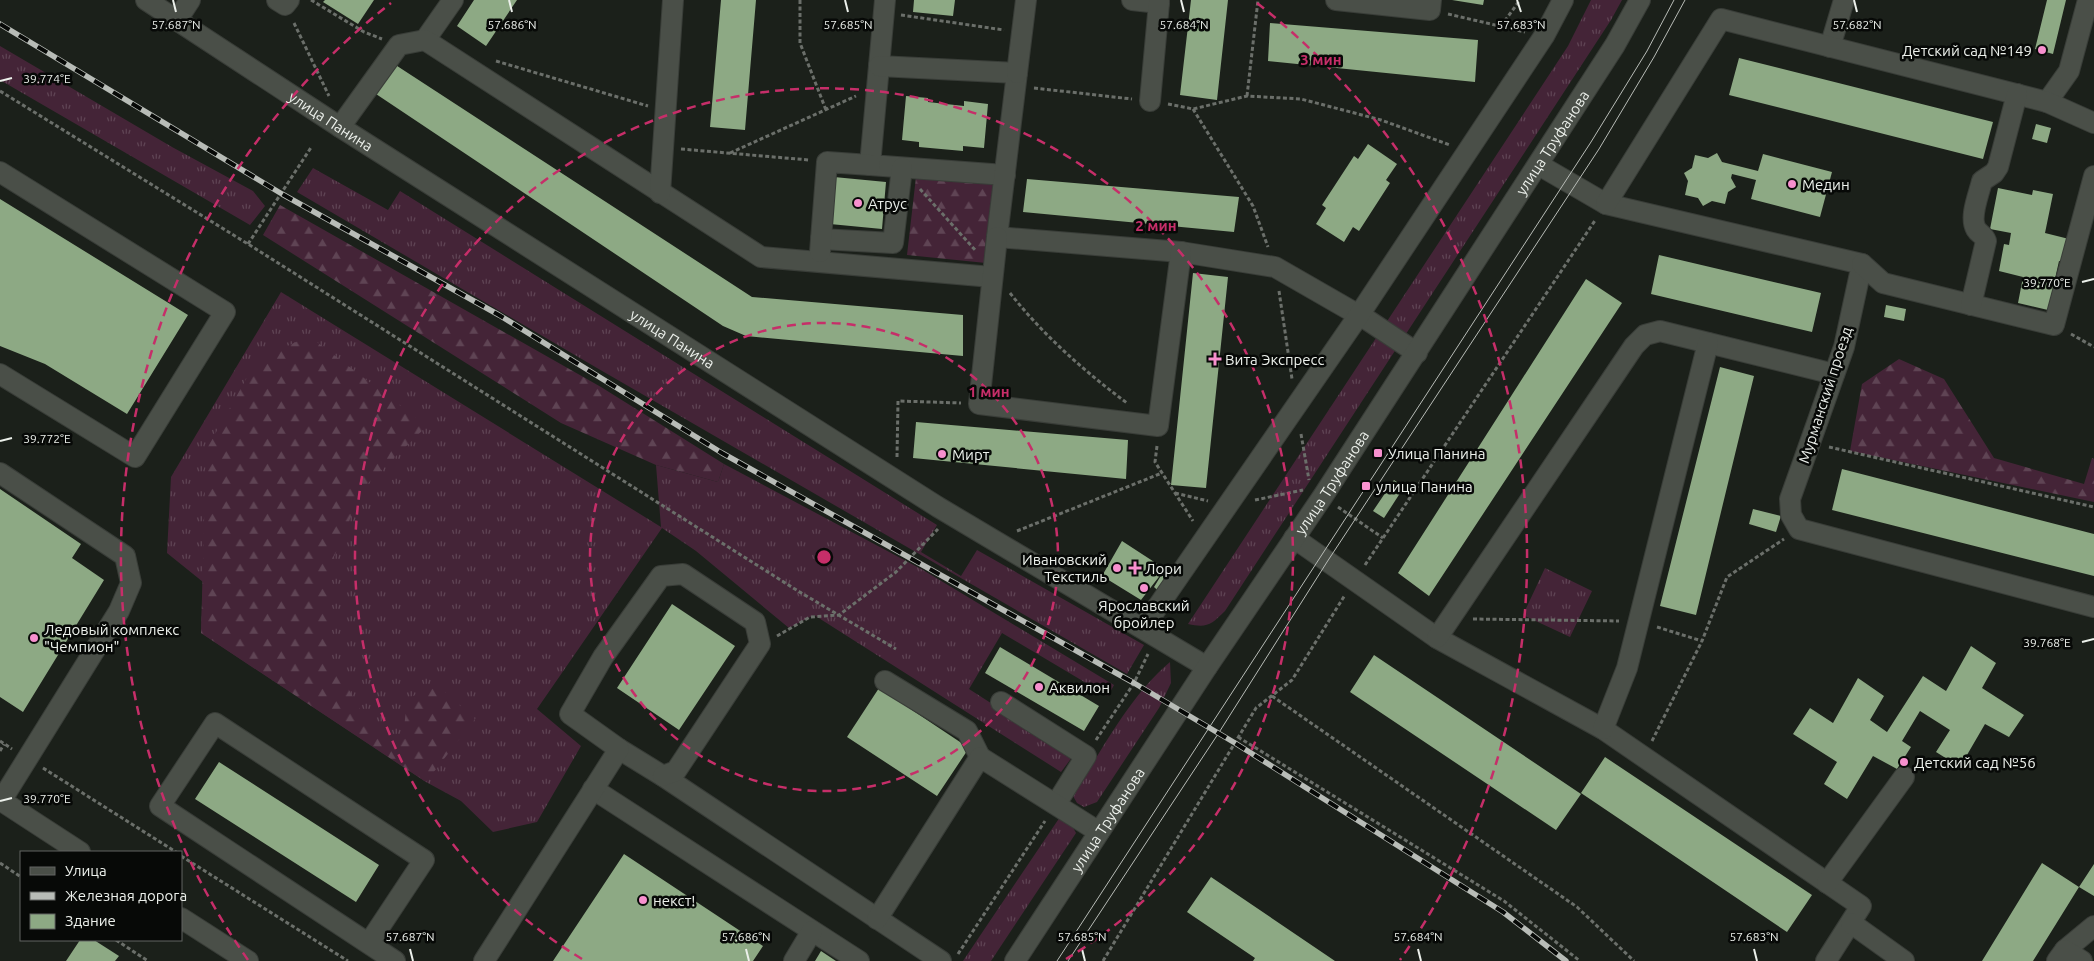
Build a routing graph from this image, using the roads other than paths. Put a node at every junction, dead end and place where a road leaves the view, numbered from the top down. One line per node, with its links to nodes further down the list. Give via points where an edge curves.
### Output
1 (146, 0): 15 (street, улица Панина)
2 (190, 0): 15 (street)
3 (453, 0): 16 (street)
4 (673, 0): 31 (street)
5 (1026, 0): 19 (street)
6 (1132, 0): 12 (street)
7 (1336, 0): 13 (street)
8 (1563, 0): 40 (street, via 1544,36)
9 (1640, 0): 26 (street, улица Труфанова)
10 (1844, 0): 17 (street)
11 (2088, 0): 22 (street, via 2069,71)
12 (1159, 1): 21 (street)
13 (1431, 5)
14 (884, 6): 18 (street)
15 (177, 20): 24 (street, улица Панина)
16 (426, 40): 24 (street, via 399,45); 31 (street)
17 (1830, 47): 20 (street); 32 (street, via 1721,19)
18 (879, 66): 19 (street); 25 (street)
19 (1016, 79): 29 (street)
20 (2017, 94): 22 (street); 39 (street, via 1998,167 1982,181 1974,220 1975,228 1986,241)
21 (1150, 101)
22 (2048, 102): 23 (street)
23 (2094, 123)
24 (340, 127): 48 (street, улица Панина, via 948,513)
25 (870, 165): 27 (street); 34 (street, via 828,162)
26 (1539, 165): 32 (street); 42 (street, улица Труфанова)
27 (902, 168): 29 (street); 34 (street, via 894,243)
28 (0, 172): 43 (street, via 225,312 135,457)
29 (1005, 175): 33 (street)
30 (2094, 176): 39 (street, via 2054,325)
31 (660, 193): 36 (street, via 761,257)
32 (1606, 204): 37 (street)
33 (997, 238): 35 (street); 38 (street)
34 (821, 239): 36 (street)
35 (1181, 252): 38 (street, via 1158,426 979,404); 40 (street, via 1275,267)
36 (819, 262): 38 (street)
37 (1862, 264): 39 (street, via 1884,283); 44 (street, Мурманский проезд, via 1844,347)
38 (993, 274)
39 (1971, 305)
40 (1359, 315): 42 (street); 48 (street, via 1205,538)
41 (1708, 343): 44 (street); 49 (street, via 1660,331 1645,335 1634,346); 53 (street, via 1627,668)
42 (1417, 353): 46 (street, улица Труфанова)
43 (0, 374)
44 (1834, 374): 47 (street, Мурманский проезд, via 1790,499 1792,515 1799,529)
45 (0, 473): 59 (street, via 125,556 131,583 119,611)
46 (1294, 538): 49 (street); 50 (street, улица Труфанова)
47 (2094, 607)
48 (1150, 632): 50 (street, улица Панина)
49 (1437, 638): 53 (street)
50 (1208, 667): 61 (street, улица Труфанова)
51 (885, 681): 55 (street, via 967,731)
52 (1001, 702): 60 (street, via 1086,756)
53 (1603, 729): 63 (street)
54 (619, 749): 56 (street); 56 (street, via 570,714 603,658 661,576 683,574 755,622 760,644 676,771); 58 (street)
55 (980, 757): 60 (street); 65 (street)
56 (663, 776): 65 (street)
57 (1904, 777): 63 (street)
58 (593, 789): 68 (street); 74 (street)
59 (1, 801): 62 (street)
60 (1056, 804): 61 (street)
61 (1099, 832): 77 (street, улица Труфанова)
62 (78, 851)
63 (1827, 883): 66 (street, via 1861,906)
64 (182, 919): 72 (street)
65 (878, 919): 71 (street)
66 (1851, 923): 78 (street); 79 (street)
67 (2094, 926): 70 (street)
68 (812, 931): 75 (street); 76 (street)
69 (370, 943): 69 (street, via 160,806 215,723 424,860); 73 (street)
70 (2061, 955): 80 (street)
71 (932, 958)
72 (248, 961)
73 (395, 961)
74 (484, 961)
75 (794, 961)
76 (859, 961)
77 (1015, 961)
78 (1826, 961)
79 (1904, 961)
80 (2082, 961)

